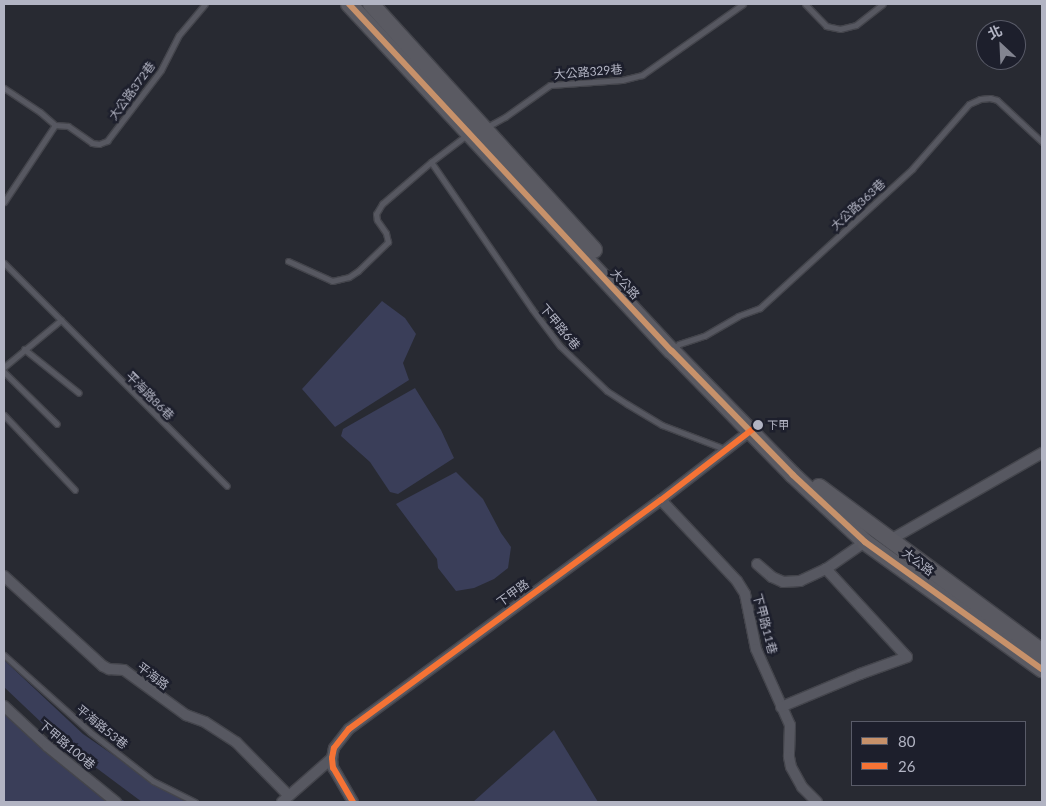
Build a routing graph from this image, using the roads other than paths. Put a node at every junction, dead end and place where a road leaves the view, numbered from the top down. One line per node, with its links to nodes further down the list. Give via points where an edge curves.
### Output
1 (204, 4): 8 (lane, 大公路372巷, via 178,35 161,70 107,141 92,143 68,126)
2 (349, 4): 9 (main road, 大公路)
3 (370, 4): 9 (main road, 大公路)
4 (743, 4): 9 (lane, 大公路329巷, via 642,75 622,80 550,85 505,117)
5 (805, 4): 6 (lane, via 826,26 840,30 856,25)
6 (883, 4)
7 (4, 88): 8 (lane)
8 (54, 125): 12 (lane)
9 (477, 131): 11 (lane, 大公路329巷); 16 (main road, 大公路)
10 (1042, 142): 16 (lane, 大公路363巷, via 997,100 980,99 969,104 912,169 760,308)
11 (431, 162): 13 (lane, 大公路329巷, via 377,210 377,220 388,242 358,271 332,281); 24 (lane, 下甲路6巷, via 560,346 607,391 627,404 662,425)
12 (4, 202)
13 (288, 261)
14 (4, 263): 15 (lane, 平海路86巷)
15 (61, 320): 17 (lane); 26 (lane, 平海路86巷)
16 (676, 347): 23 (main road, 大公路)
17 (24, 348): 18 (lane); 20 (lane)
18 (4, 367)
19 (4, 372): 22 (lane)
20 (78, 393)
21 (4, 415): 27 (lane)
22 (57, 424)
23 (753, 428): 24 (street, 下甲路); 29 (main road, 大公路, via 822,491); 30 (main road, 大公路)
24 (725, 449): 28 (street, 下甲路)
25 (1042, 453): 29 (street)
26 (227, 486)
27 (75, 490)
28 (661, 500): 38 (street, 下甲路11巷, via 737,581 745,594 756,648); 39 (street, 下甲路, via 349,729 340,737)
29 (890, 540): 34 (main road, 大公路)
30 (865, 542): 32 (street); 36 (main road, 大公路)
31 (757, 564): 32 (street, via 783,582 800,581)
32 (826, 569): 38 (street, via 907,657)
33 (4, 576): 40 (street, 平海路, via 103,666 124,670 186,715 205,722 236,742)
34 (1042, 652)
35 (4, 656): 42 (lane, 平海路53巷, via 90,732 153,781)
36 (1042, 669)
37 (4, 706): 41 (street, 下甲路100巷)
38 (781, 707): 44 (street, 下甲路11巷, via 790,725 791,767 802,787)
39 (332, 758): 40 (street); 43 (street, via 333,768)
40 (285, 799)
41 (116, 802)
42 (195, 802)
43 (353, 802)
44 (817, 802)

